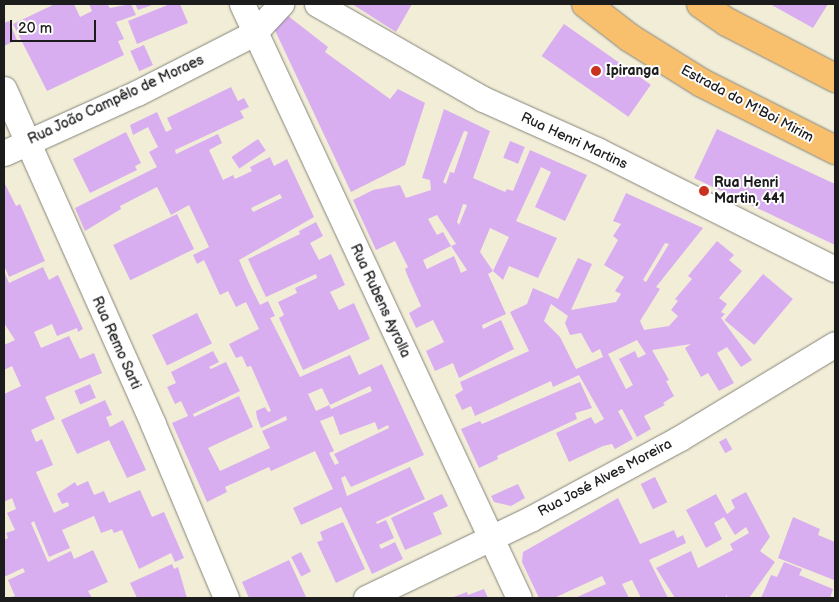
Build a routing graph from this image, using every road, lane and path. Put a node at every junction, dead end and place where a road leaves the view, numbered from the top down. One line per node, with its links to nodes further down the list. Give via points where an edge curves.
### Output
1 (242, 4): 6 (street, Rua Rubens Ayrolla)
2 (281, 4): 6 (street)
3 (317, 4): 12 (street, Rua Henri Martins, via 483,98 597,150)
4 (586, 4): 10 (main road, Estrada do M'Boi Mirim, via 630,38 702,83)
5 (701, 4): 7 (main road, via 727,22)
6 (254, 34): 9 (street, Rua João Campêlo de Moraes, via 137,93); 14 (street, Rua Rubens Ayrolla)
7 (835, 78)
8 (4, 89): 9 (street, Rua Remo Sarti)
9 (28, 141): 11 (street, Rua João Campêlo de Moraes); 15 (street, Rua Remo Sarti)
10 (835, 150)
11 (4, 153)
12 (835, 269)
13 (835, 344): 14 (street, Rua José Alves Moreira, via 680,438)
14 (492, 538): 16 (street, Rua José Alves Moreira); 17 (street, Rua Rubens Ayrolla)
15 (226, 598)
16 (366, 598)
17 (519, 598)

